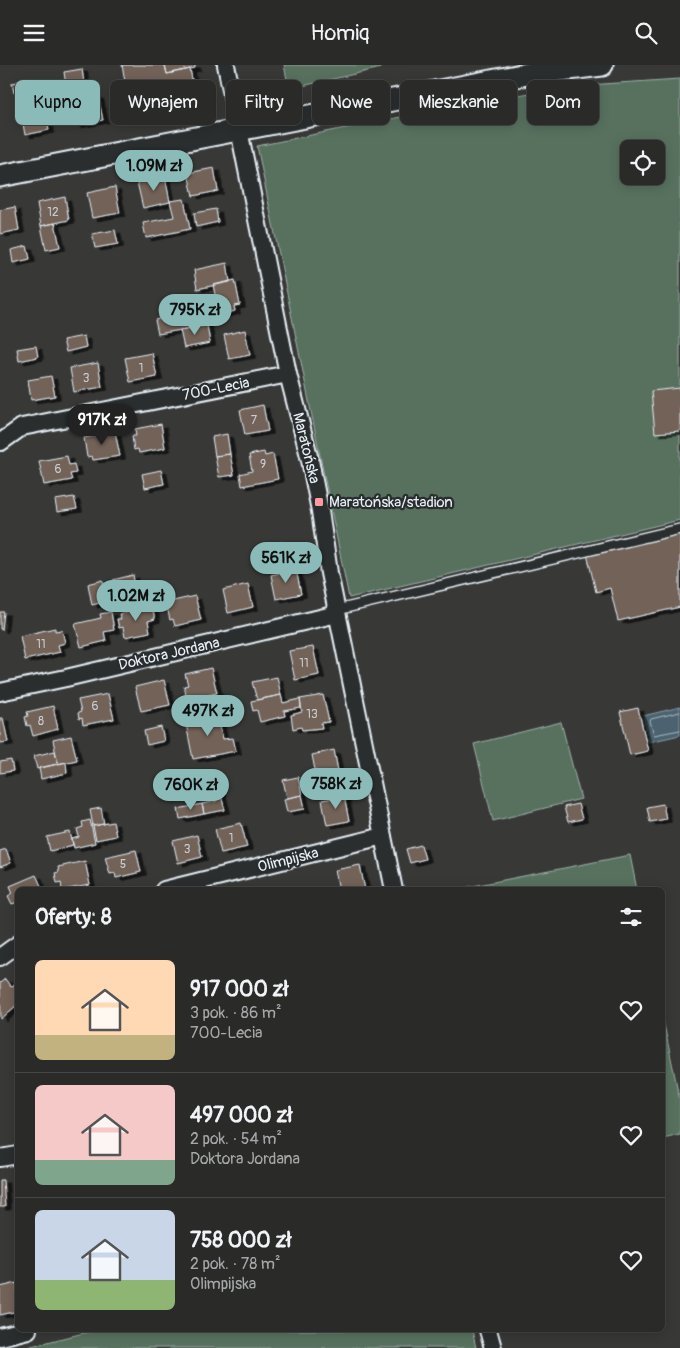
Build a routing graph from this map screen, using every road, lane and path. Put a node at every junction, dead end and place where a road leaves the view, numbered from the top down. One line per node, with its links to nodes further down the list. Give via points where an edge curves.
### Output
1 (226, 65): 3 (street, Maratońska)
2 (602, 65): 3 (street, via 527,74)
3 (239, 130): 4 (street); 5 (street, Maratońska)
4 (0, 176)
5 (288, 374): 6 (street, 700-Lecia, via 22,427); 8 (street, Maratońska, via 310,460)
6 (1, 442)
7 (680, 529): 8 (lane)
8 (337, 612): 9 (street, Doktora Jordana); 10 (street, Maratońska)
9 (0, 692)
10 (383, 837): 11 (street, Olimpijska); 12 (street, Maratońska)
11 (176, 887)
12 (393, 887)
13 (15, 946): 14 (street)
14 (0, 957)
15 (15, 1156): 16 (street)
16 (0, 1158)
17 (20, 1332): 19 (street)
18 (489, 1332): 20 (street)
19 (0, 1337)
20 (493, 1348)

